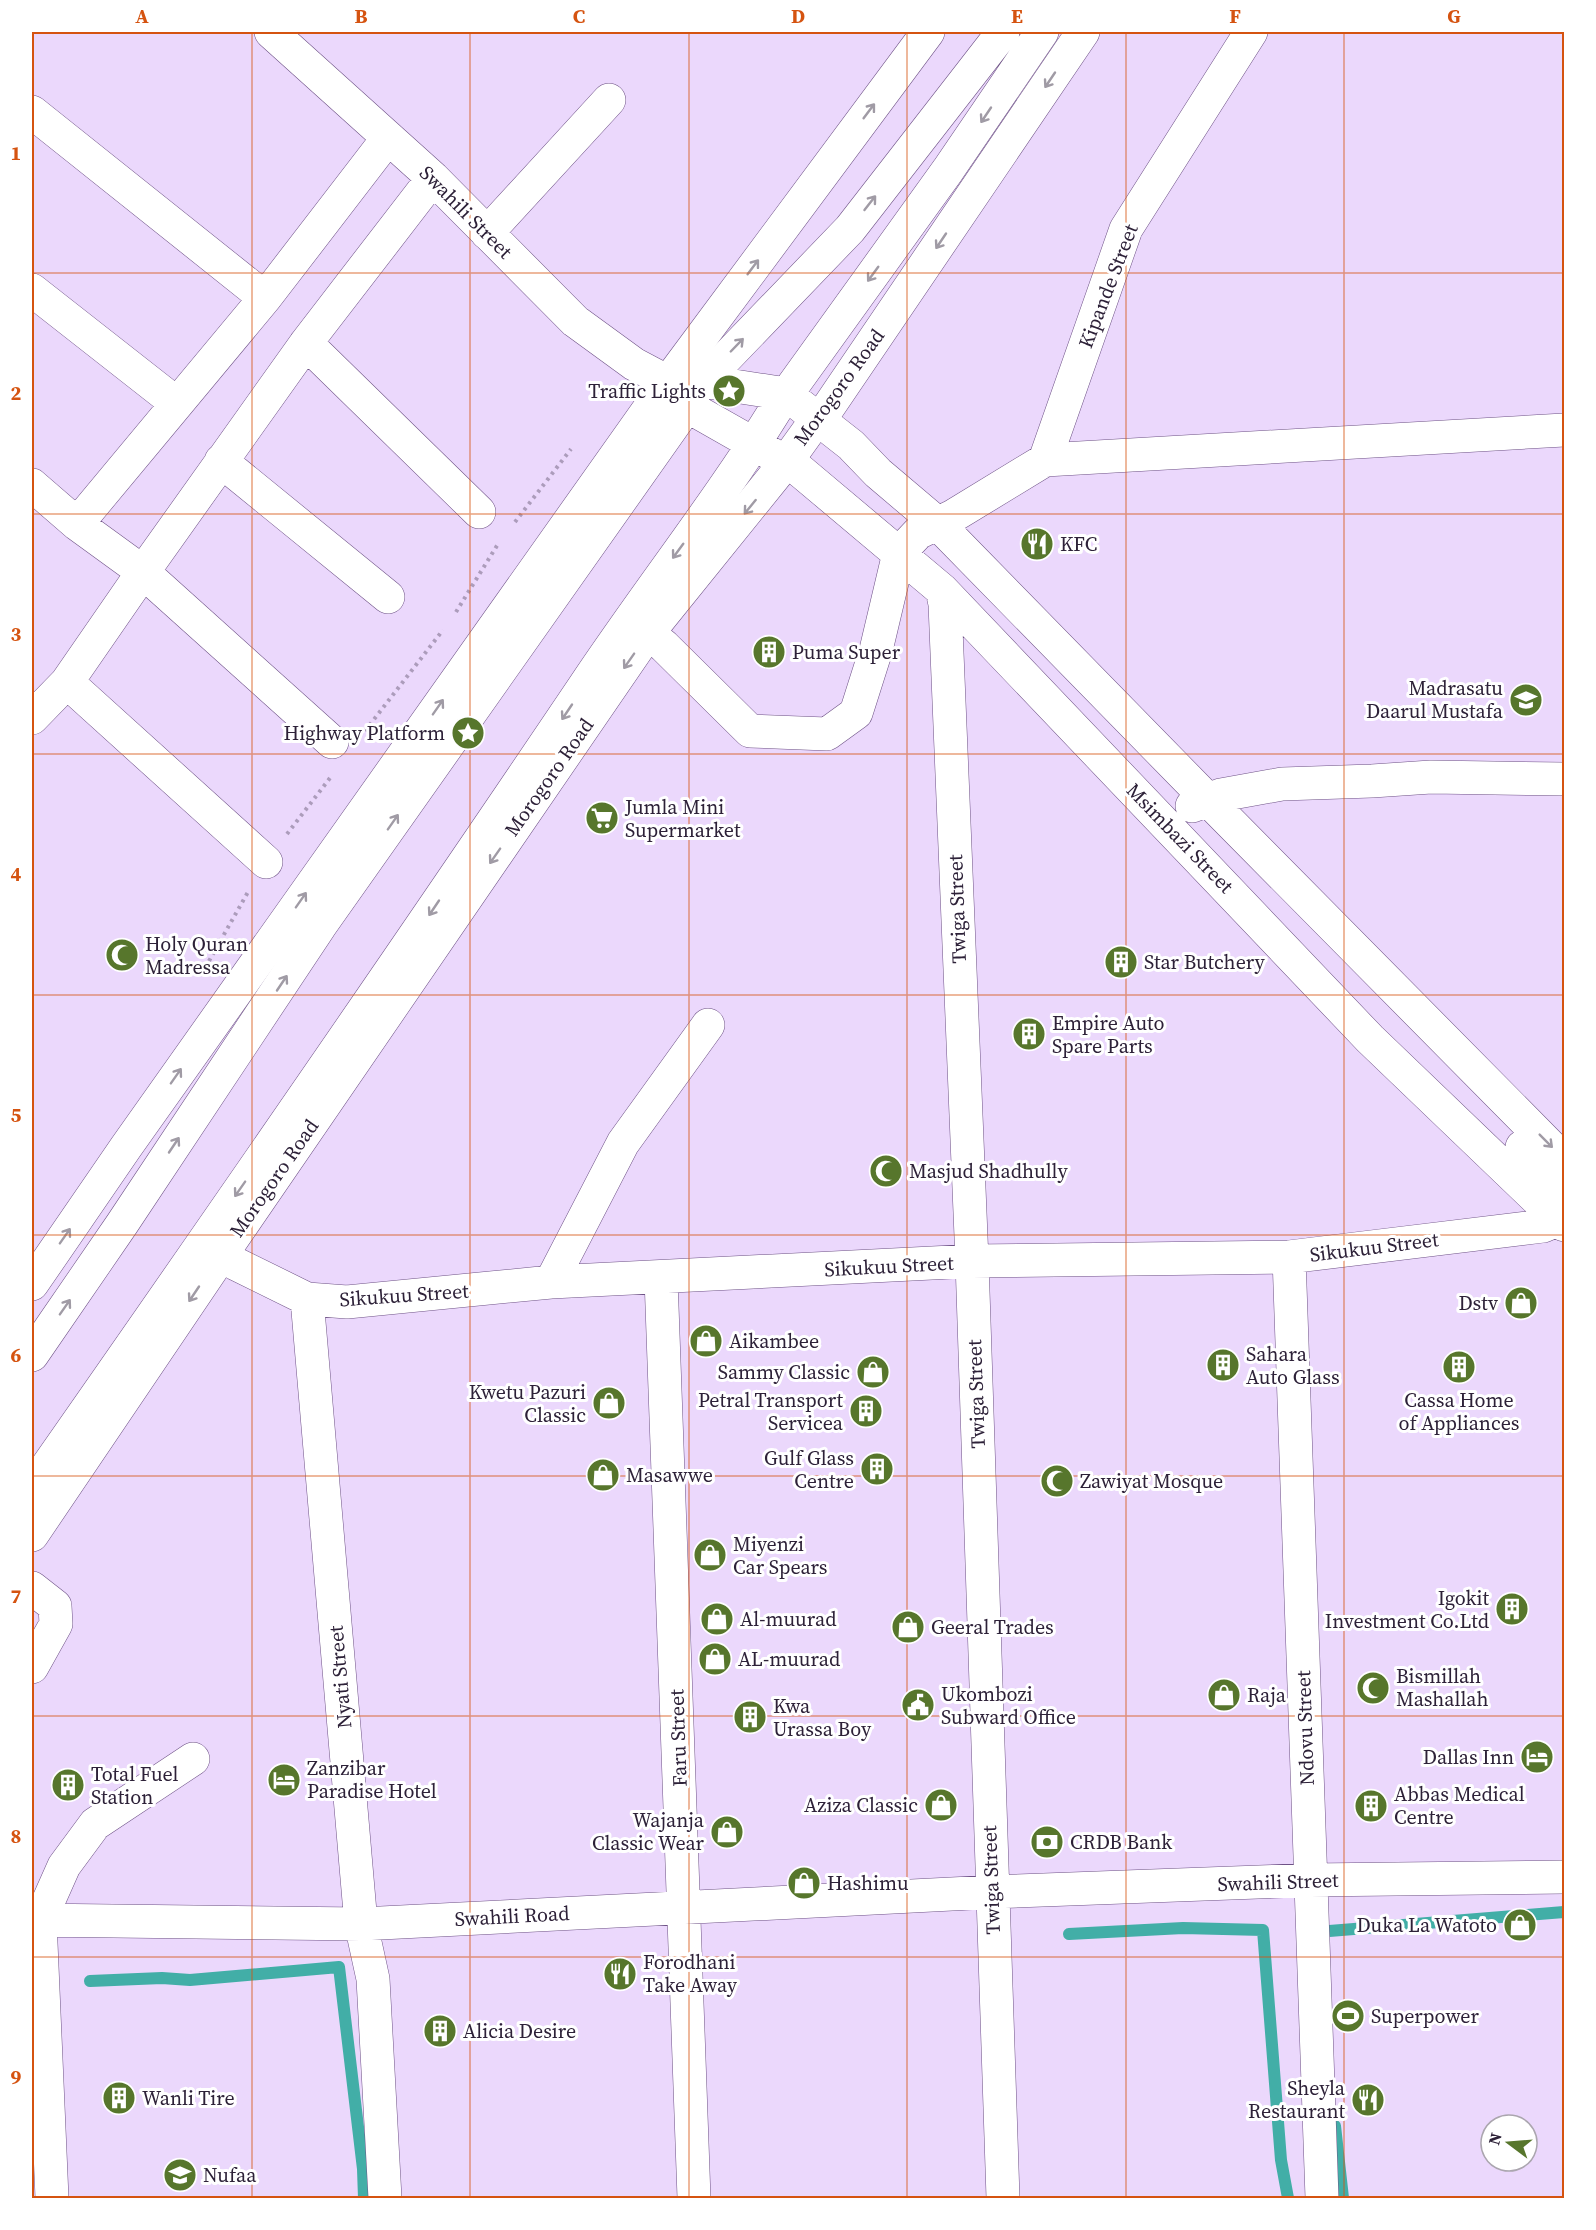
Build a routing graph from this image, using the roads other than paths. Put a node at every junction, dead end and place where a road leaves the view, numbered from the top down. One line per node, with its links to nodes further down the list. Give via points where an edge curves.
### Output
1 (271, 32): 9 (main road, Swahili Street)
2 (925, 32): 15 (main road, one-way to 2)
3 (1003, 32): 15 (main road, one-way to 3, via 849,229)
4 (1042, 32): 17 (main road, Morogoro Road, one-way to 17)
5 (1083, 32): 19 (main road, Morogoro Road, one-way to 19)
6 (1251, 32): 20 (main road, Kipande Street, via 1126,229)
7 (609, 100): 11 (main road)
8 (32, 112): 13 (main road)
9 (388, 138): 10 (main road, Swahili Street); 13 (main road)
10 (433, 178): 11 (main road, Swahili Street); 14 (main road)
11 (487, 233): 15 (main road, Swahili Street, via 575,321 634,364)
12 (32, 290): 16 (main road)
13 (265, 298): 16 (main road)
14 (306, 343): 21 (main road); 23 (main road)
15 (685, 390): 17 (main road, Swahili Street); 17 (main road); 44 (main road, one-way to 15, via 126,1147); 46 (main road, one-way to 15)
16 (176, 404): 24 (main road)
17 (769, 420): 19 (main road); 19 (main road); 47 (main road, Morogoro Road, one-way to 47)
18 (1564, 430): 20 (main road)
19 (802, 441): 25 (main road, Msimbazi Street); 25 (main road, Msimbazi Street, via 851,445 878,473); 29 (main road, Morogoro Road, one-way to 29)
20 (1045, 460): 25 (main road)
21 (221, 461): 26 (main road); 28 (main road)
22 (32, 485): 24 (main road)
23 (479, 512)
24 (77, 524): 26 (main road)
25 (916, 538): 27 (main road, Msimbazi Street); 29 (main road, via 856,713 827,734 750,731); 34 (main road, Msimbazi Street)
26 (143, 572): 30 (main road); 32 (main road)
27 (942, 591): 34 (main road, Msimbazi Street); 41 (main road, Twiga Street)
28 (388, 597)
29 (648, 633): 39 (main road, Morogoro Road, one-way to 39)
30 (67, 682): 31 (main road); 35 (main road)
31 (32, 718)
32 (332, 742)
33 (1564, 779): 34 (main road, via 1431,777 1282,784 1221,795)
34 (1183, 809): 37 (main road, Msimbazi Street, one-way to 37); 38 (main road, Msimbazi Street, via 1370,1039)
35 (266, 862)
36 (708, 1025): 43 (main road, via 623,1143)
37 (1564, 1160)
38 (1563, 1213): 40 (main road, Sikukuu Street, via 1543,1226)
39 (222, 1254): 45 (main road, Sikukuu Street); 48 (main road, Morogoro Road, one-way to 48)
40 (1289, 1257): 41 (main road, Sikukuu Street); 53 (main road, Ndovu Street)
41 (972, 1261): 42 (main road, Sikukuu Street); 54 (main road, Twiga Street)
42 (661, 1278): 43 (main road, Sikukuu Street); 55 (main road, Faru Street)
43 (551, 1282): 45 (main road, Sikukuu Street, via 347,1302)
44 (32, 1284)
45 (307, 1299): 57 (main road, Nyati Street)
46 (32, 1355)
47 (32, 1488)
48 (32, 1535)
49 (32, 1588): 50 (main road, via 55,1606 56,1623)
50 (32, 1666)
51 (193, 1759): 56 (main road, via 95,1824 64,1866)
52 (1564, 1877): 53 (main road, Swahili Street)
53 (1310, 1880): 54 (main road, Swahili Street); 62 (main road, Ndovu Street)
54 (991, 1892): 55 (main road, Swahili Road); 61 (main road, Twiga Street)
55 (684, 1907): 57 (main road, Swahili Road); 60 (main road, Faru Street)
56 (36, 1920): 57 (main road, Swahili Road); 58 (main road)
57 (361, 1924): 59 (main road, Nyati Street, via 373,1979)
58 (52, 2199)
59 (385, 2199)
60 (694, 2199)
61 (1003, 2199)
62 (1322, 2199)

